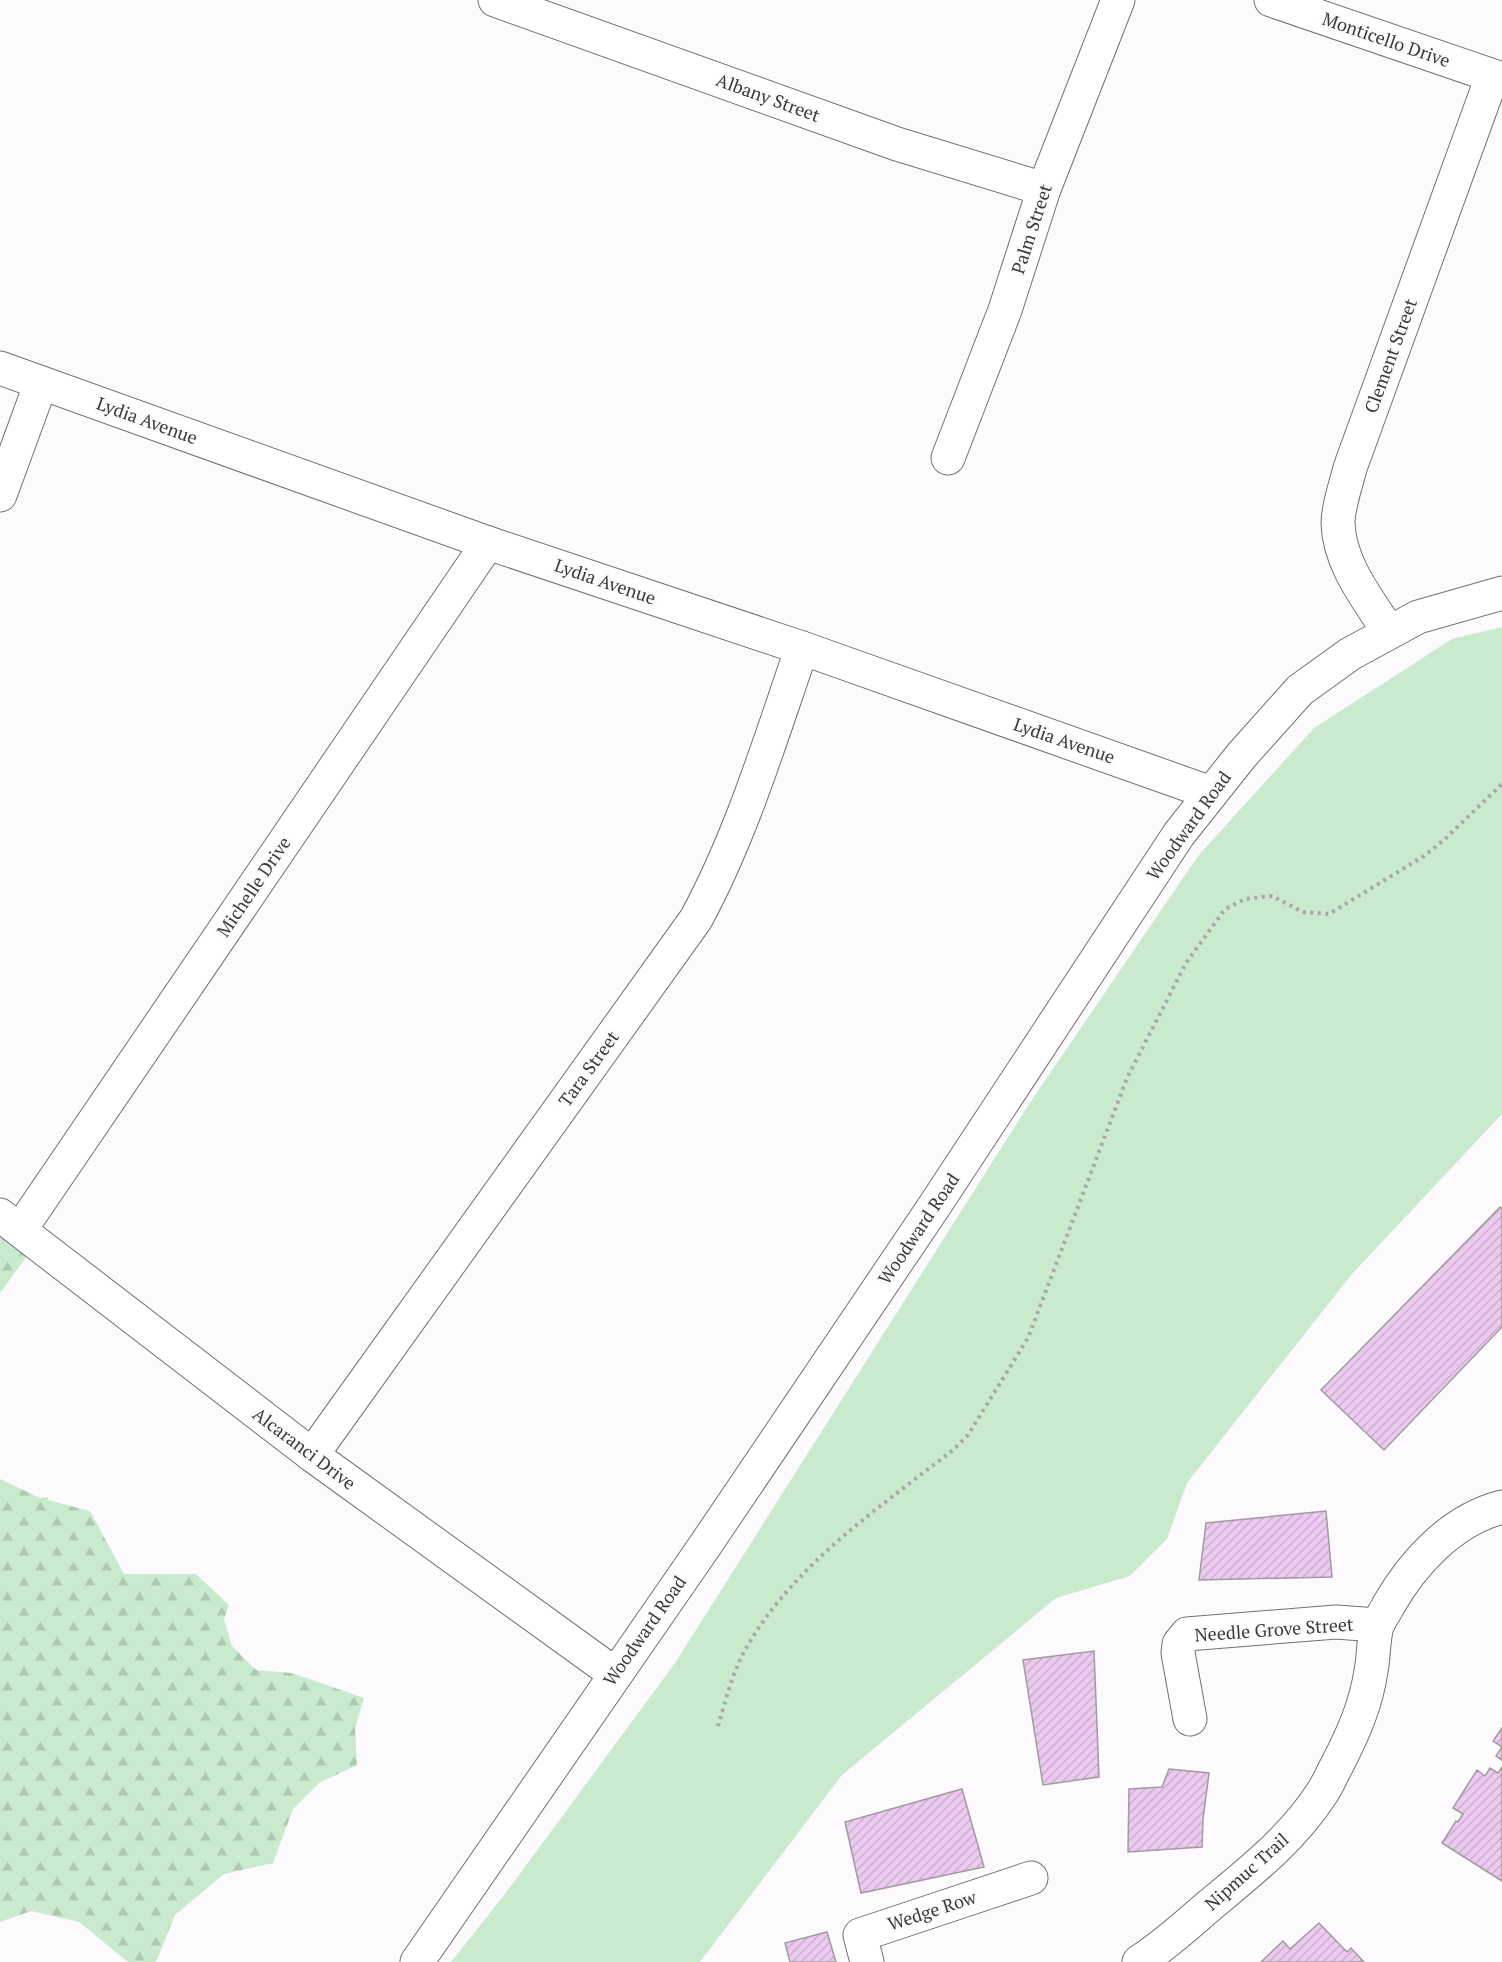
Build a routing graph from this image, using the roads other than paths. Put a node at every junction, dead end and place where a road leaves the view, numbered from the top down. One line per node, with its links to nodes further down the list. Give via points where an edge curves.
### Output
1 (495, 0): 5 (street, Albany Street, via 897,144)
2 (1118, 0): 5 (street, Palm Street)
3 (1270, 0): 4 (street, Monticello Drive)
4 (1497, 78): 12 (street, Clement Street, via 1350,468 1338,522 1342,551)
5 (1044, 189): 8 (street, Palm Street, via 1005,310)
6 (0, 368): 7 (street, Lydia Avenue)
7 (41, 383): 9 (street); 10 (street, Lydia Avenue)
8 (948, 458)
9 (0, 495)
10 (488, 543): 13 (street, Lydia Avenue); 15 (street, Michelle Drive)
11 (1502, 593): 12 (street, Woodward Road, via 1418,617)
12 (1389, 632): 14 (street, Woodward Road, via 1300,690)
13 (802, 648): 14 (street, Lydia Avenue); 16 (street, Tara Street, via 749,802 696,919)
14 (1211, 793): 19 (street, Woodward Road, via 1179,834 933,1208)
15 (10, 1223): 16 (street, Alcaranci Drive)
16 (312, 1455): 19 (street, Alcaranci Drive)
17 (1502, 1507): 18 (street, Nipmuc Trail, via 1458,1526 1431,1550 1410,1572)
18 (1377, 1625): 20 (street, Needle Grove Street, via 1336,1622 1187,1634 1178,1653); 22 (street, Nipmuc Trail, via 1362,1712 1323,1792 1267,1858)
19 (615, 1674): 23 (street, Woodward Road)
20 (1190, 1719)
21 (1031, 1878): 24 (street, Wedge Row, via 860,1935)
22 (1146, 1960)
23 (417, 1962)
24 (867, 1962)

